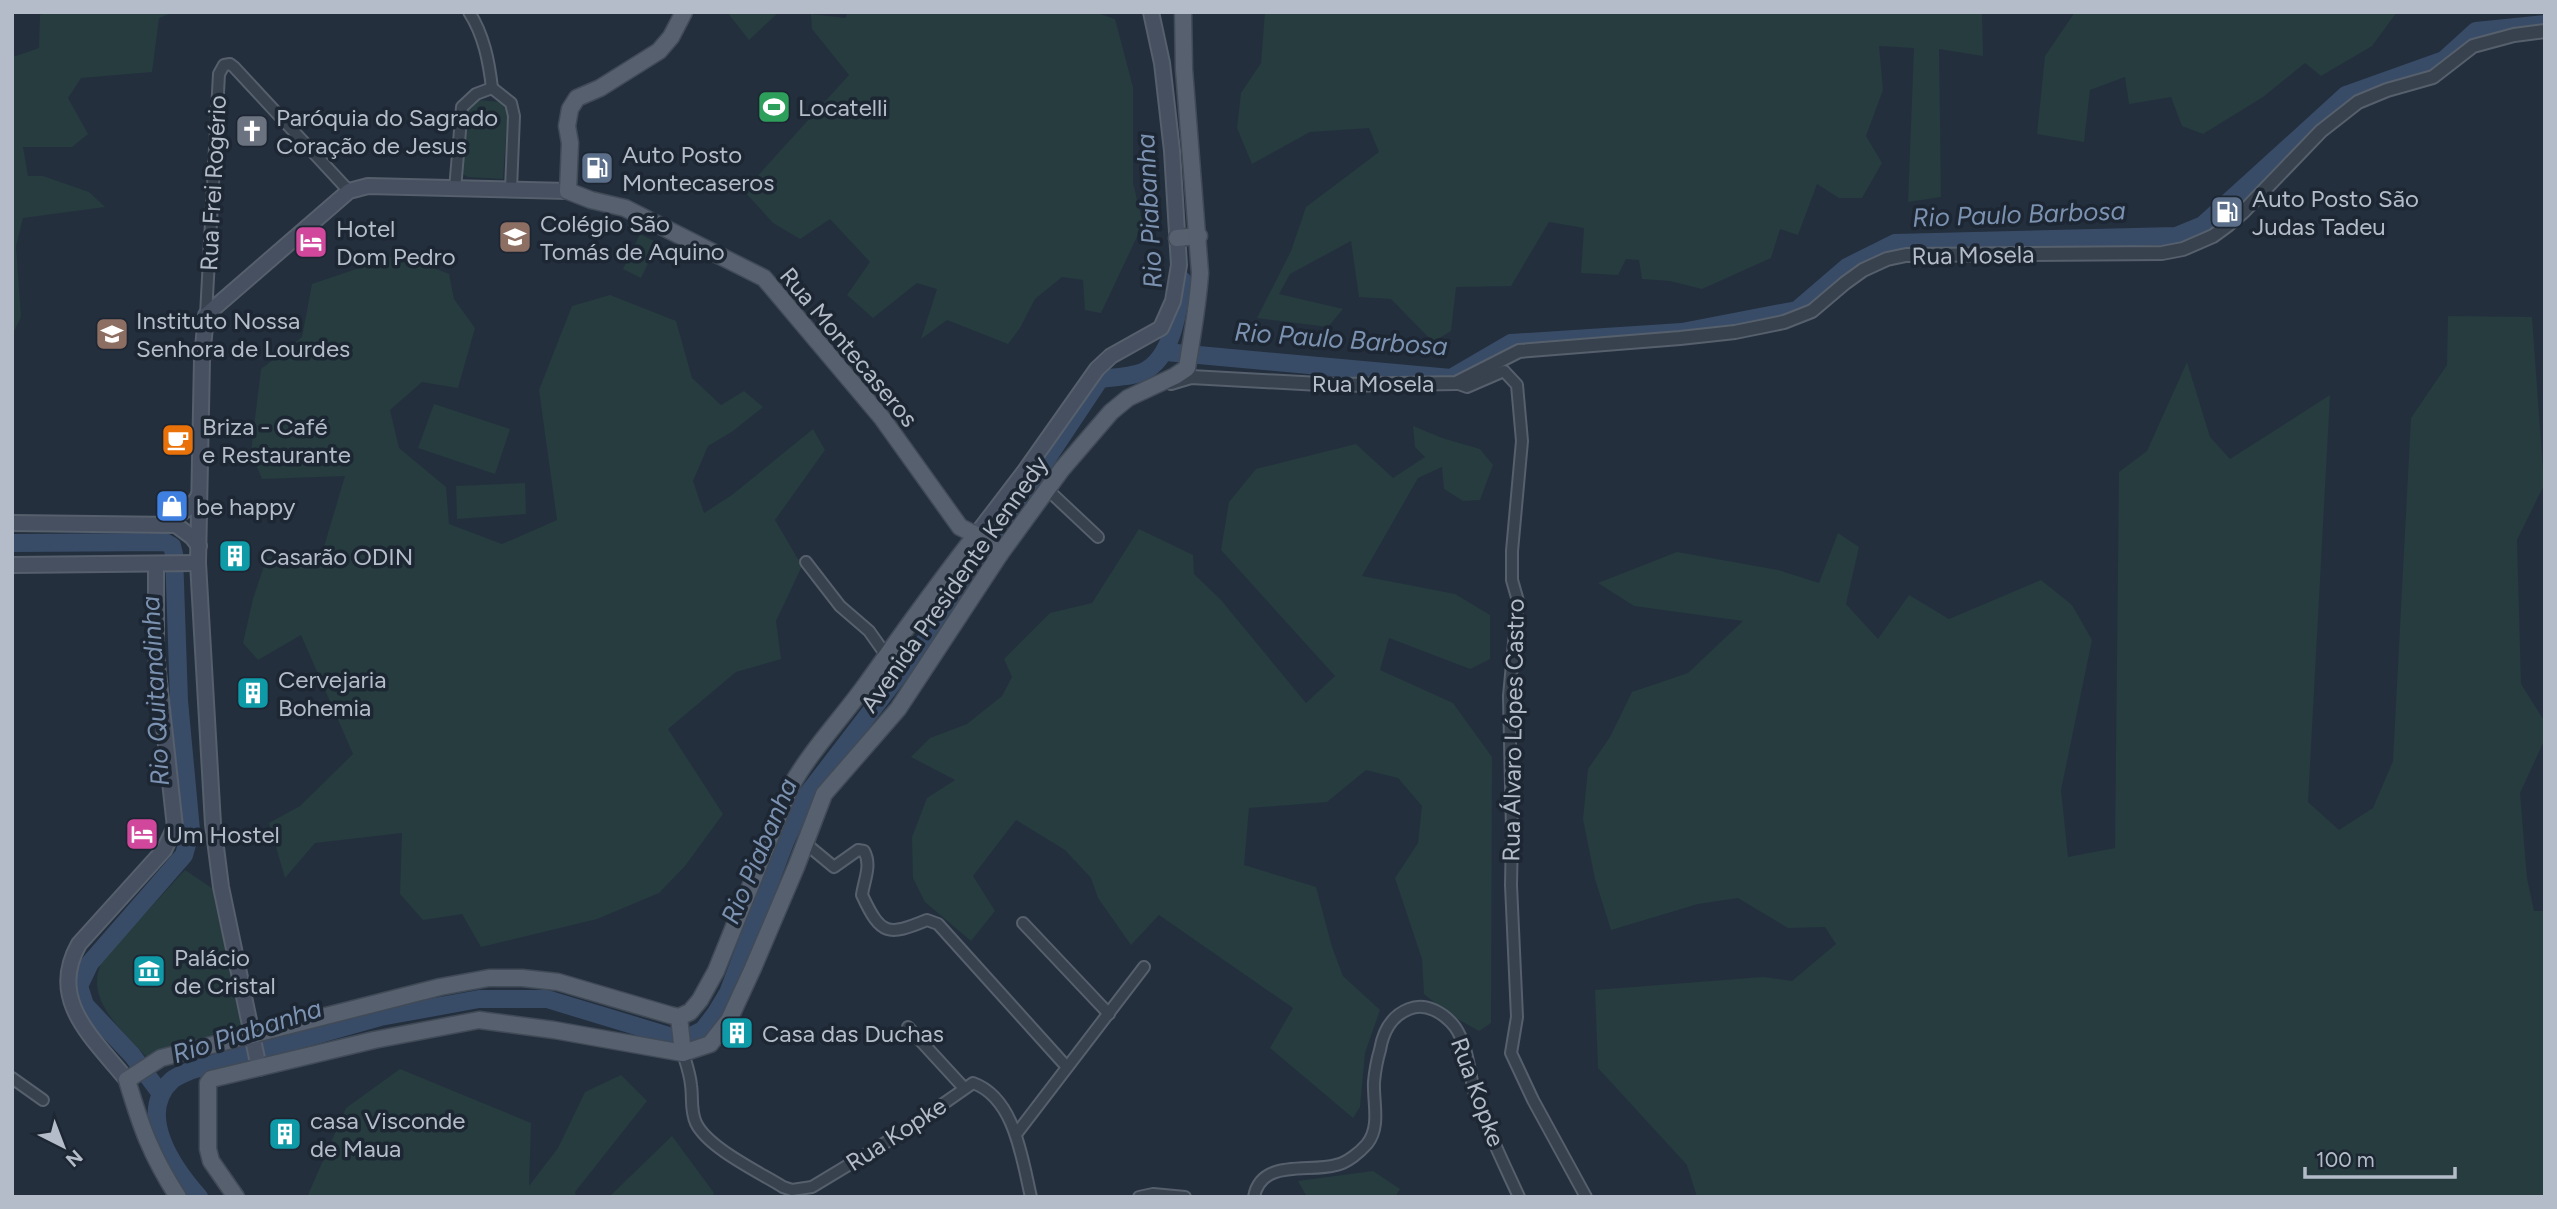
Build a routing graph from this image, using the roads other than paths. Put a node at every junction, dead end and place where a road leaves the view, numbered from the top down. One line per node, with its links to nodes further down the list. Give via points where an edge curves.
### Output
1 (469, 12): 6 (street, via 483,41)
2 (684, 12): 10 (main road, via 659,51 577,98 567,126)
3 (1151, 12): 12 (main road, via 1162,63)
4 (1183, 12): 11 (main road)
5 (2545, 31): 15 (street, Rua Mosela, via 2473,46 2433,77 2358,102 2321,131 2243,212 2213,236 2183,249 2162,253 1906,255 1863,270 1812,311 1784,322 1735,332 1519,351)
6 (492, 88): 7 (street, via 462,107); 8 (street, via 510,103 514,116)
7 (455, 189): 8 (main road, Rua Montecaseros); 9 (main road, Rua Montecaseros, via 368,186)
8 (511, 189): 10 (main road, Rua Montecaseros)
9 (349, 191): 13 (main road); 13 (street, Rua Frei Rogério, via 227,63 219,74)
10 (568, 191): 20 (main road, Rua Montecaseros, via 625,208 764,278 882,418 960,527)
11 (1199, 236): 12 (main road); 14 (main road, via 1198,301)
12 (1177, 238): 20 (main road, via 1179,265 1173,301 1161,328 1097,369)
13 (205, 315): 17 (main road)
14 (1189, 373): 15 (street, Rua Mosela, via 1338,385); 16 (main road, Avenida Presidente Kennedy, via 1128,398 1111,412)
15 (1456, 383): 52 (street, Rua Álvaro Lópes Castro, via 1467,387 1504,371 1517,385 1521,455 1512,580 1518,601 1509,696 1517,1017 1511,1053)
16 (1048, 490): 21 (street); 23 (main road, Avenida Presidente Kennedy)
17 (199, 494): 19 (main road, via 193,505); 22 (main road)
18 (12, 523): 19 (main road)
19 (166, 523): 22 (main road, via 184,529)
20 (976, 536): 23 (main road, Rua Montecaseros); 28 (main road, Avenida Presidente Kennedy)
21 (1098, 537)
22 (198, 546): 25 (main road)
23 (1000, 554): 29 (main road, Avenida Presidente Kennedy, via 898,709 824,793)
24 (806, 562): 28 (street)
25 (193, 563): 26 (main road); 35 (main road, via 216,856)
26 (158, 564): 27 (main road); 40 (main road, via 156,654 175,827 164,850 79,944 67,974 67,990 84,1026)
27 (12, 565)
28 (886, 655): 33 (main road, Avenida Presidente Kennedy, via 797,776 716,971 700,1000)
29 (805, 843): 36 (main road, Avenida Presidente Kennedy, via 729,1020 710,1044); 38 (street, via 834,867 858,850 864,851 867,880 862,895 877,920 893,932 927,920 938,924)
30 (1023, 923): 32 (street)
31 (1144, 967): 32 (street)
32 (1109, 1014): 38 (street)
33 (679, 1017): 35 (main road, via 558,982 489,978); 36 (main road)
34 (908, 1027): 41 (street)
35 (252, 1038): 37 (main road); 40 (main road, via 161,1058)
36 (683, 1053): 37 (main road, via 479,1020); 44 (street, Rua Kopke, via 692,1109 704,1134 783,1187)
37 (258, 1066): 46 (main road, via 208,1083 208,1149)
38 (1066, 1066): 43 (street)
39 (12, 1078): 42 (street)
40 (130, 1078): 45 (main road, via 144,1137)
41 (964, 1088): 43 (street, Rua Kopke, via 973,1083 991,1094); 44 (street, Rua Kopke)
42 (43, 1100)
43 (1017, 1133): 47 (street, Rua Kopke)
44 (815, 1192)
45 (178, 1197)
46 (236, 1197)
47 (1031, 1197)
48 (1139, 1197): 49 (street)
49 (1185, 1197)
50 (1254, 1197): 51 (street, Rua Kopke, via 1259,1182 1268,1175 1338,1165 1367,1144 1376,1123 1374,1080 1388,1025 1405,1010 1418,1006 1444,1017 1461,1038 1485,1121)
51 (1519, 1197)
52 (1586, 1197)

